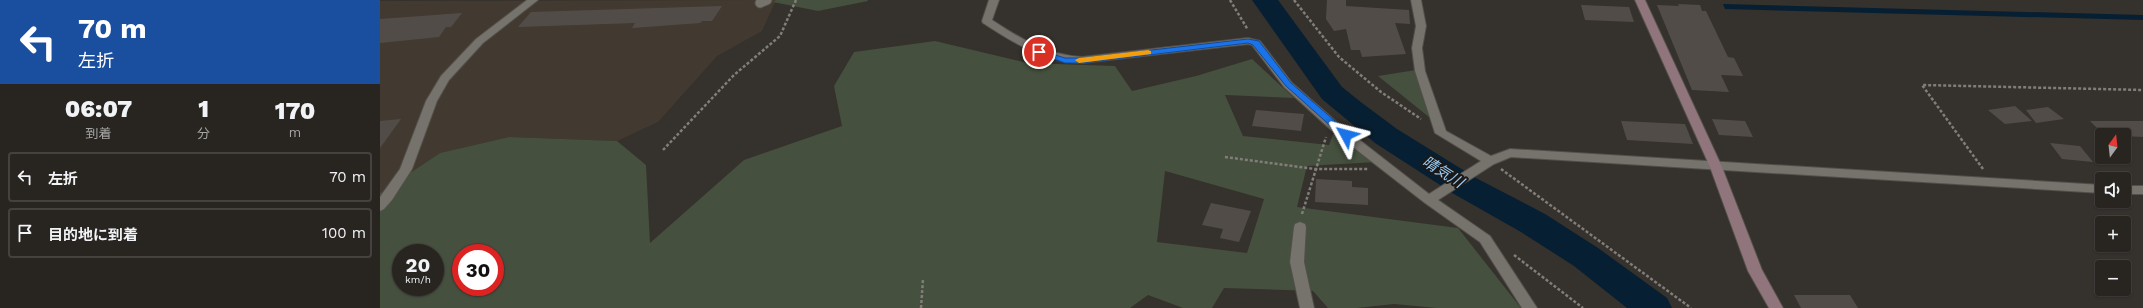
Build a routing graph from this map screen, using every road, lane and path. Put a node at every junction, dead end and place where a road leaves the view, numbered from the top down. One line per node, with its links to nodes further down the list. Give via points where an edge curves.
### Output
1 (533, 0): 25 (street, via 491,32 455,66 437,91 407,168)
2 (767, 0): 9 (lane)
3 (796, 0): 14 (path, via 780,36 734,75)
4 (994, 0): 10 (street, via 987,21 1030,49 1065,60 1248,41)
5 (1230, 0): 10 (path)
6 (1294, 0): 13 (path, via 1340,58 1381,92)
7 (1416, 0): 13 (street, via 1421,26 1417,48 1420,71)
8 (1640, 0): 17 (street)
9 (760, 3)
10 (1256, 43): 12 (street, via 1288,84)
11 (2143, 90): 20 (path, via 1922,85)
12 (1335, 127): 18 (path, via 1328,131); 19 (street)
13 (1441, 133): 16 (street)
14 (663, 150)
15 (1225, 157): 18 (path)
16 (1490, 161): 17 (street, via 1510,153); 24 (street); 33 (path)
17 (1716, 167): 20 (street); 34 (street, via 1755,271)
18 (1315, 169): 19 (path); 26 (path, via 1303,206)
19 (1390, 170): 24 (street)
20 (1993, 183): 21 (street)
21 (2095, 189)
22 (2131, 190): 23 (street)
23 (2143, 190)
24 (1429, 200): 31 (street, via 1485,239)
25 (380, 206)
26 (1300, 226): 30 (street, via 1298,262)
27 (1511, 253): 32 (path)
28 (923, 279): 29 (path)
29 (921, 308)
30 (1306, 308)
31 (1530, 308)
32 (1583, 308)
33 (1691, 308)
34 (1776, 308)

